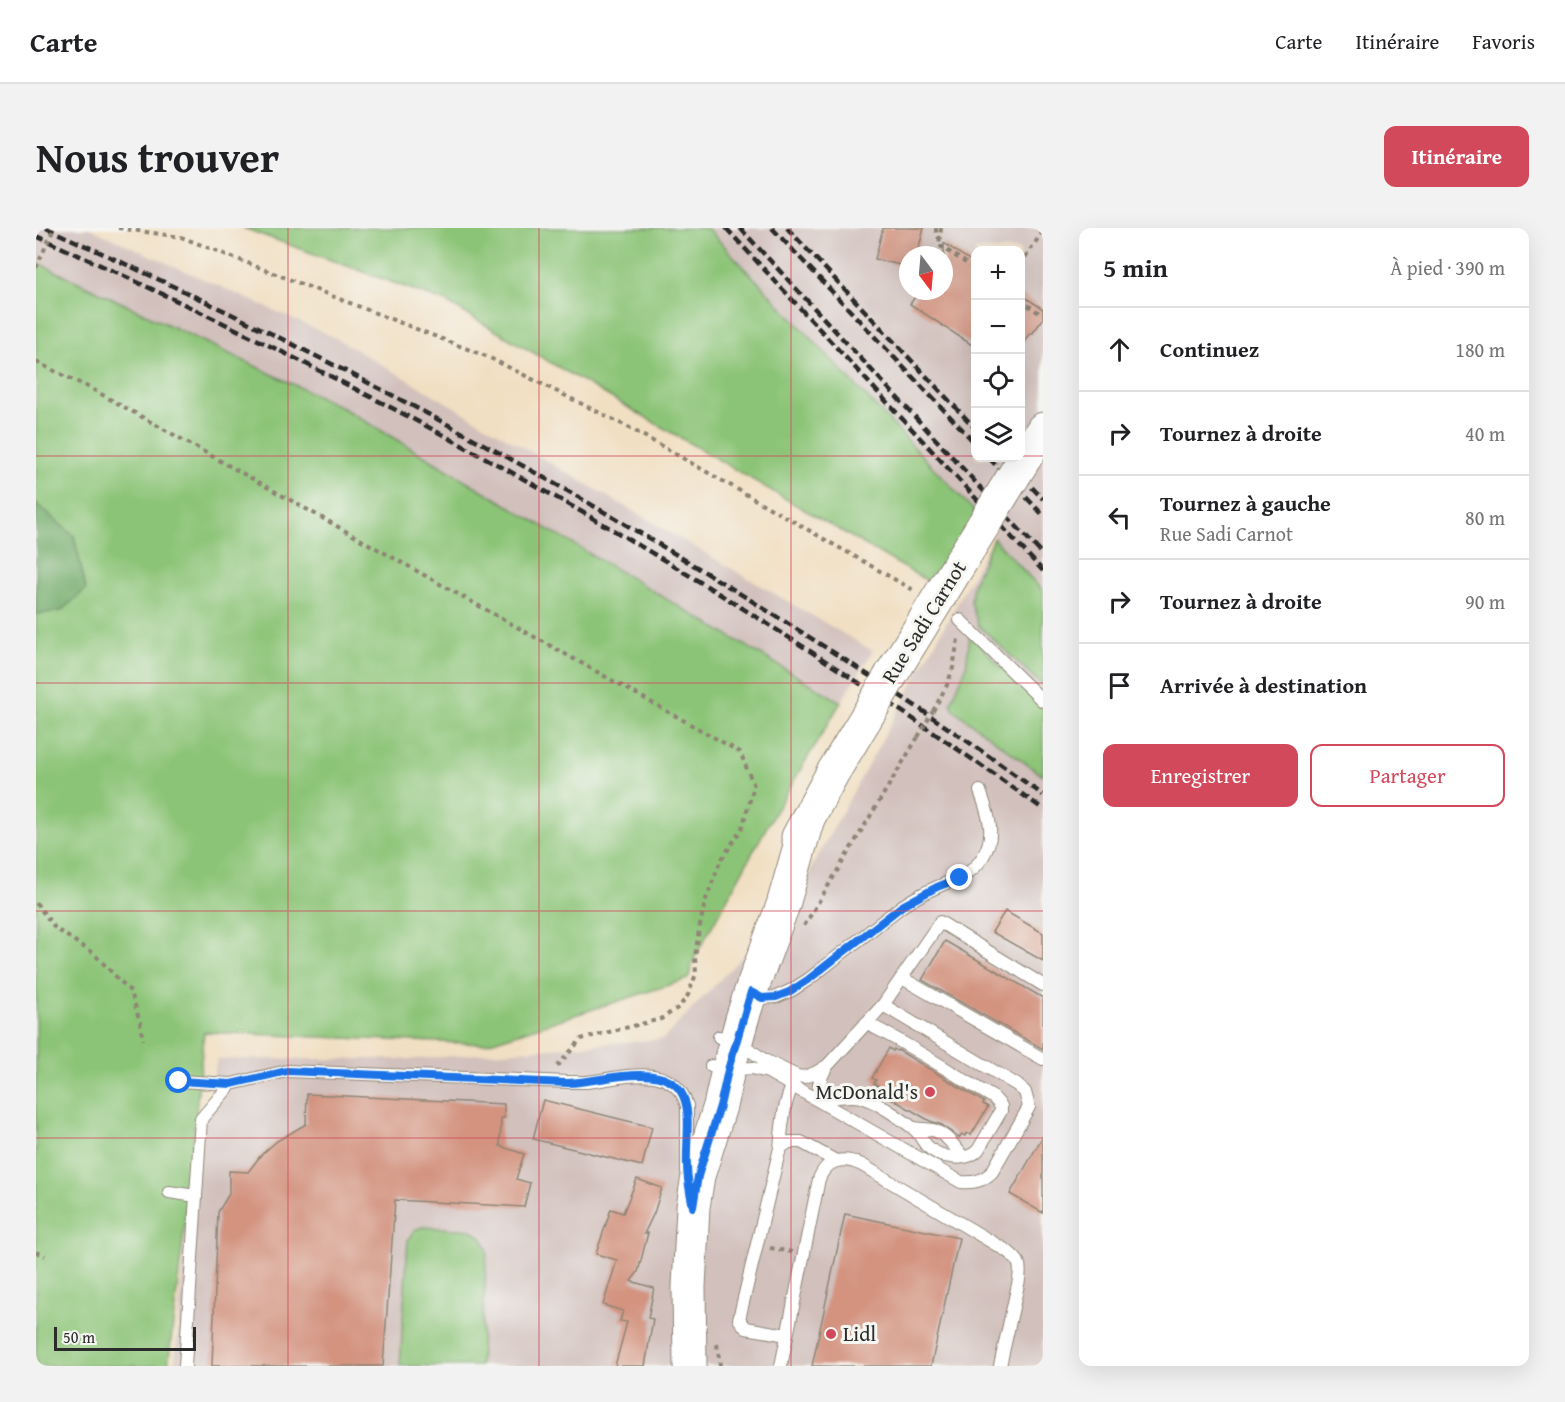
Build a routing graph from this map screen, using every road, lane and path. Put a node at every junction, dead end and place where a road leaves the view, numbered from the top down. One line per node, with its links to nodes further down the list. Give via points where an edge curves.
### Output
1 (54, 228): 9 (path, bridge)
2 (118, 228): 14 (path, via 182,237 488,357 630,428)
3 (936, 228): 6 (path)
4 (941, 228): 6 (path)
5 (1043, 231): 7 (path)
6 (940, 238): 8 (path, via 939,245)
7 (1025, 258)
8 (971, 266)
9 (36, 268)
10 (1025, 303): 11 (path)
11 (1041, 314)
12 (36, 362): 30 (path, via 92,389 740,752 754,786 741,828 720,862 705,902 695,957 696,974 688,995 661,1019 581,1040)
13 (1035, 443): 14 (main road, Rue Sadi Carnot, bridge, via 984,524)
14 (948, 612): 15 (lane); 17 (main road, Rue Sadi Carnot, bridge, via 891,675); 19 (path, bridge, via 952,668 947,685)
15 (1043, 701)
16 (980, 791): 22 (lane, via 990,829 985,852 971,871 902,906 789,992 762,998)
17 (808, 818): 22 (main road, Rue Sadi Carnot, via 783,906); 26 (main road, Rue Sadi Carnot, via 786,858 739,969)
18 (36, 903): 25 (path, via 55,928 94,954 130,992)
19 (802, 931)
20 (902, 978): 21 (lane, via 940,922); 23 (lane); 27 (lane)
21 (1043, 985)
22 (751, 992): 26 (main road, Rue Sadi Carnot)
23 (884, 1005): 24 (lane); 33 (lane, via 1024,1092 1029,1107 992,1172 977,1182 961,1182)
24 (866, 1023): 28 (lane); 33 (lane, via 922,1053 998,1102 1001,1111 978,1150 963,1156 939,1132 914,1128 861,1097)
25 (143, 1040)
26 (723, 1054): 28 (lane, via 743,1045 764,1060 804,1077); 32 (lane); 38 (main road, Rue Sadi Carnot, via 720,1106)
27 (1043, 1059)
28 (827, 1066): 33 (lane, via 819,1080)
29 (179, 1081): 31 (lane)
30 (546, 1082): 31 (lane, via 287,1071); 38 (lane, via 654,1075 678,1089 687,1106 688,1184)
31 (231, 1084): 37 (lane, via 201,1119)
32 (793, 1085): 33 (lane); 34 (lane, via 783,1116)
33 (819, 1100)
34 (780, 1148): 35 (lane, via 789,1142 801,1142); 41 (lane, via 739,1319 746,1328)
35 (836, 1161): 41 (lane, via 819,1179); 46 (lane, via 852,1160 862,1165 1017,1258 1020,1268)
36 (169, 1192): 37 (lane)
37 (196, 1196): 43 (lane)
38 (695, 1196): 42 (main road, Rue Sadi Carnot, via 689,1287)
39 (36, 1252): 40 (path)
40 (45, 1256)
41 (787, 1335): 45 (lane)
42 (698, 1353): 44 (path)
43 (185, 1366)
44 (720, 1366)
45 (781, 1366)
46 (1000, 1366)

